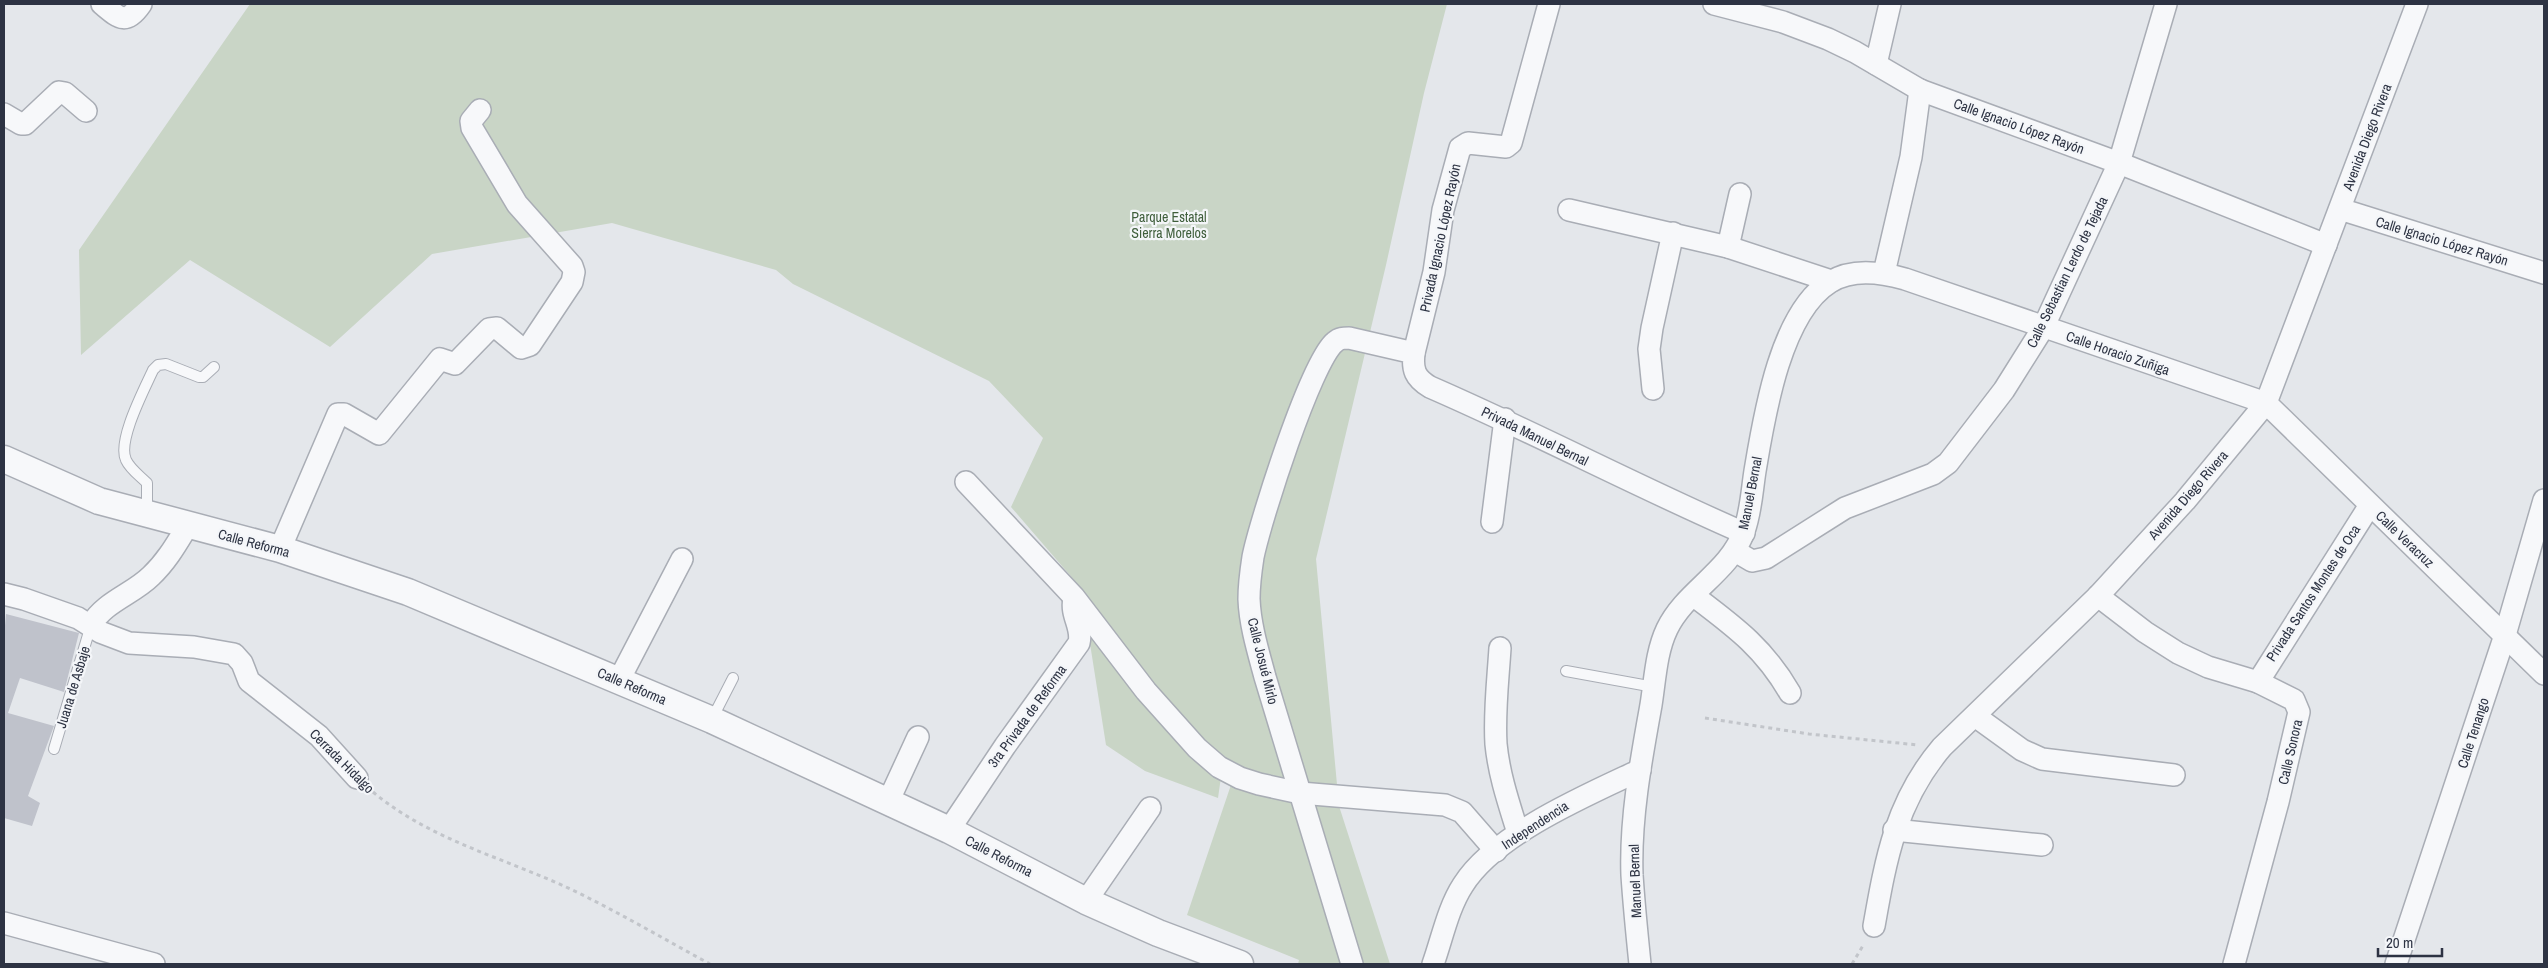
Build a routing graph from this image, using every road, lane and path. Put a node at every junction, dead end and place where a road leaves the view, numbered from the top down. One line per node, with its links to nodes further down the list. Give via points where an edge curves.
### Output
1 (102, 4): 2 (street, via 122,18 134,14)
2 (141, 4)
3 (1549, 4): 24 (street, Privada Ignacio López Rayón, via 1511,143 1506,147 1468,143 1460,148 1443,210 1434,272)
4 (1714, 4): 8 (street, Calle Ignacio López Rayón, via 1783,22 1828,39)
5 (1890, 4): 8 (street)
6 (2166, 4): 13 (street, Calle Sebastian Lerdo de Tejada)
7 (2417, 4): 15 (street, Avenida Diego Rivera)
8 (1876, 64): 9 (street, Calle Ignacio López Rayón)
9 (1920, 90): 13 (street, Calle Ignacio López Rayón); 20 (street, via 1911,157)
10 (480, 110): 38 (street, via 471,121 472,128 517,204 572,266 572,282 530,345 521,348 497,328 489,329 455,364 440,359 379,434 344,414 338,414)
11 (86, 111): 12 (street, via 65,93 59,92 25,124)
12 (4, 114)
13 (2119, 163): 18 (street, Calle Ignacio López Rayón); 23 (street, Calle Sebastian Lerdo de Tejada)
14 (1740, 194): 19 (street)
15 (2340, 209): 18 (street, Avenida Diego Rivera); 21 (street, Calle Ignacio López Rayón)
16 (1569, 210): 17 (street)
17 (1673, 233): 19 (street); 26 (street, via 1649,349)
18 (2326, 245): 27 (street, Avenida Diego Rivera)
19 (1728, 247): 22 (street)
20 (1884, 273): 22 (street, Manuel Bernal, via 1865,272); 23 (street, Calle Horacio Zuñiga)
21 (2544, 273)
22 (1831, 281): 37 (street, Manuel Bernal, via 1811,297 1796,323 1772,386)
23 (2043, 328): 27 (street, Calle Horacio Zuñiga); 37 (street, Calle Sebastian Lerdo de Tejada, via 1986,414 1948,463 1933,474 1845,508 1759,561 1752,561)
24 (1414, 353): 28 (street, Privada Manuel Bernal, via 1412,365 1419,381); 63 (street, Calle Josué Mirlo, via 1342,338 1335,342 1328,350 1303,405 1260,527 1249,599 1253,633)
25 (214, 367): 33 (lane, via 203,377 166,364 158,364 153,370 123,451 126,462 147,483)
26 (1653, 389)
27 (2266, 403): 32 (street, Calle Veracruz); 42 (street, Avenida Diego Rivera)
28 (1505, 419): 34 (street); 37 (street, Privada Manuel Bernal, via 1654,494)
29 (4, 460): 33 (street, Calle Reforma, via 99,501)
30 (966, 482): 43 (street)
31 (2544, 500): 36 (street, Calle Tenango)
32 (2370, 505): 45 (street, Calle Veracruz); 51 (street, Privada Santos Montes de Oca)
33 (147, 515): 35 (street, Calle Reforma)
34 (1492, 522)
35 (188, 525): 38 (street, Calle Reforma); 44 (street, via 150,577)
36 (2540, 534): 45 (street, Calle Tenango)
37 (1739, 542): 41 (street, Manuel Bernal)
38 (280, 549): 50 (street, Calle Reforma, via 408,592)
39 (682, 559): 50 (street)
40 (4, 594): 44 (street)
41 (1694, 596): 52 (street, Manuel Bernal, via 1673,617 1666,631); 53 (street, via 1753,642)
42 (2098, 596): 51 (street, Calle Sonora, via 2178,653); 54 (street, Avenida Diego Rivera)
43 (1074, 597): 63 (street, via 1146,691 1197,748 1219,767 1240,778); 66 (street, 3ra Privada de Reforma, via 1072,613 1080,631 1078,642)
44 (96, 618): 59 (lane, Juana de Asbaje); 62 (street, Cerrada Hidalgo, via 100,632 129,643 194,647 234,654 250,681 319,736)
45 (2505, 635): 48 (street, Calle Veracruz); 81 (street, Calle Tenango)
46 (1500, 648): 68 (street, via 1496,746)
47 (1566, 671): 52 (lane)
48 (2544, 674)
49 (733, 678): 56 (lane)
50 (619, 680): 56 (street, Calle Reforma)
51 (2258, 682): 80 (street, Calle Sonora, via 2294,700 2299,712)
52 (1654, 687): 60 (street, Manuel Bernal)
53 (1790, 693)
54 (1975, 716): 58 (street, Avenida Diego Rivera); 61 (street, via 2022,750 2042,759)
55 (1706, 718): 58 (path, via 1809,734)
56 (712, 720): 64 (street, Calle Reforma)
57 (918, 737): 64 (street)
58 (1942, 747): 67 (street, Avenida Diego Rivera, via 1924,768)
59 (54, 749)
60 (1640, 770): 68 (street, Independencia, via 1572,802); 79 (street, Manuel Bernal, via 1632,874)
61 (2174, 775)
62 (357, 778): 75 (path, Cerrada Hidalgo, via 392,807 432,832 565,887)
63 (1300, 793): 70 (street, via 1445,804 1462,812); 77 (street, Calle Josué Mirlo)
64 (888, 802): 66 (street, Calle Reforma)
65 (1150, 808): 71 (street)
66 (949, 830): 71 (street, Calle Reforma)
67 (1894, 830): 69 (street); 73 (street, Avenida Diego Rivera)
68 (1518, 833): 70 (street, Independencia)
69 (2042, 845)
70 (1496, 851): 78 (street, Independencia, via 1462,886)
71 (1086, 901): 76 (street, Calle Reforma)
72 (4, 923): 74 (street)
73 (1874, 926)
74 (154, 964)
75 (710, 964)
76 (1240, 964)
77 (1352, 964)
78 (1433, 964)
79 (1640, 964)
80 (2234, 964)
81 (2396, 964)

